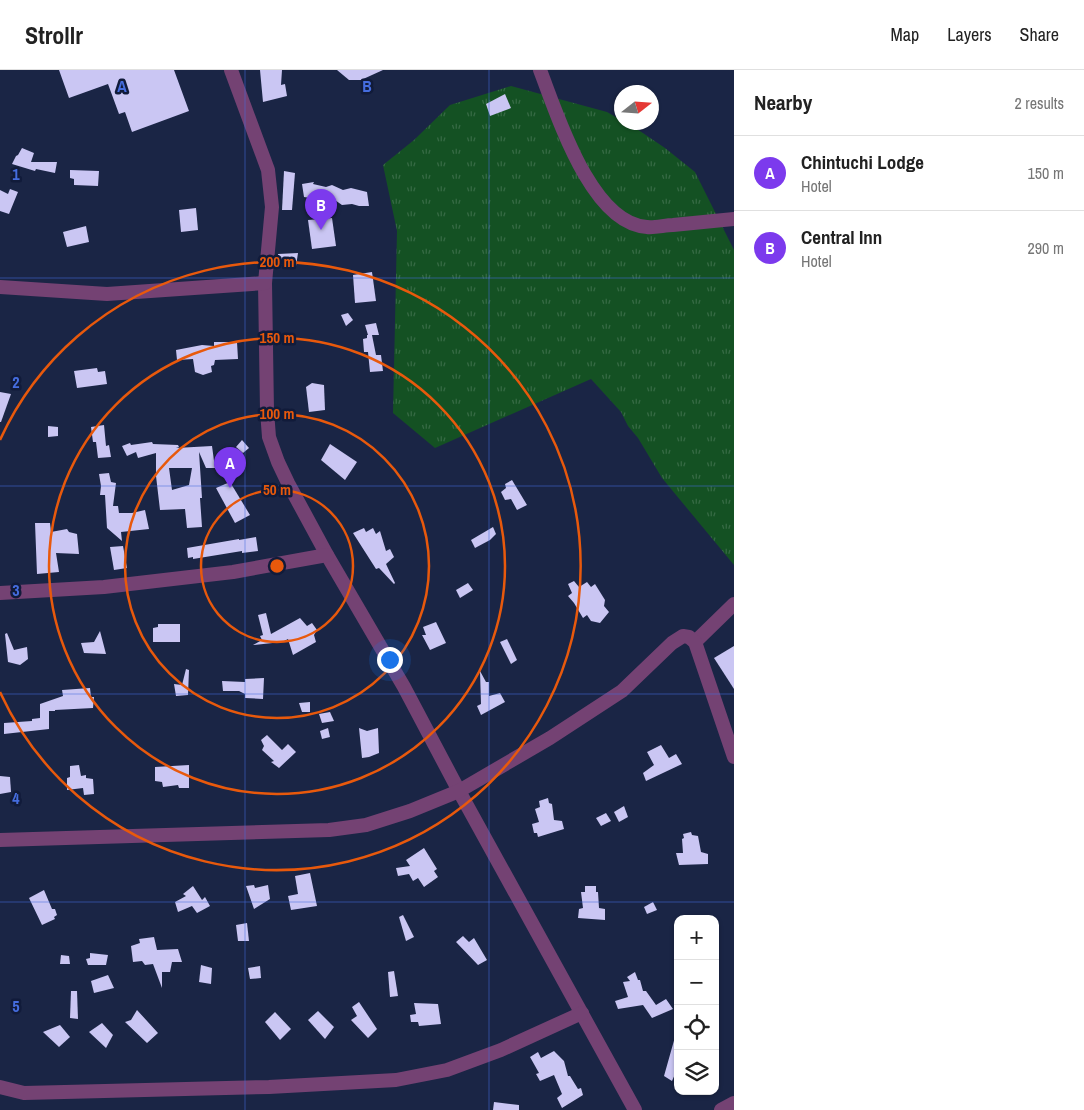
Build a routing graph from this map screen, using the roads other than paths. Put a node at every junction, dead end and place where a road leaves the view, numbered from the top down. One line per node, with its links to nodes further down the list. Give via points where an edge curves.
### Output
1 (231, 70): 4 (street, via 268,170 272,207)
2 (540, 70): 3 (street, via 566,138 592,187 610,209 625,220 646,227)
3 (734, 219)
4 (265, 283): 5 (street, via 107,294); 6 (street, via 269,437 288,483)
5 (0, 287)
6 (327, 555): 7 (street, via 224,573 104,586); 11 (street, via 404,687)
7 (0, 592)
8 (734, 604): 9 (street)
9 (695, 642): 10 (street); 11 (street, via 683,636 622,691)
10 (734, 757)
11 (459, 791): 12 (street, via 366,825 329,830); 13 (street)
12 (0, 840)
13 (582, 1013): 14 (street, via 502,1050 447,1070 396,1080 269,1088 24,1093); 16 (street)
14 (0, 1088)
15 (734, 1103): 17 (street)
16 (634, 1110)
17 (721, 1110)

